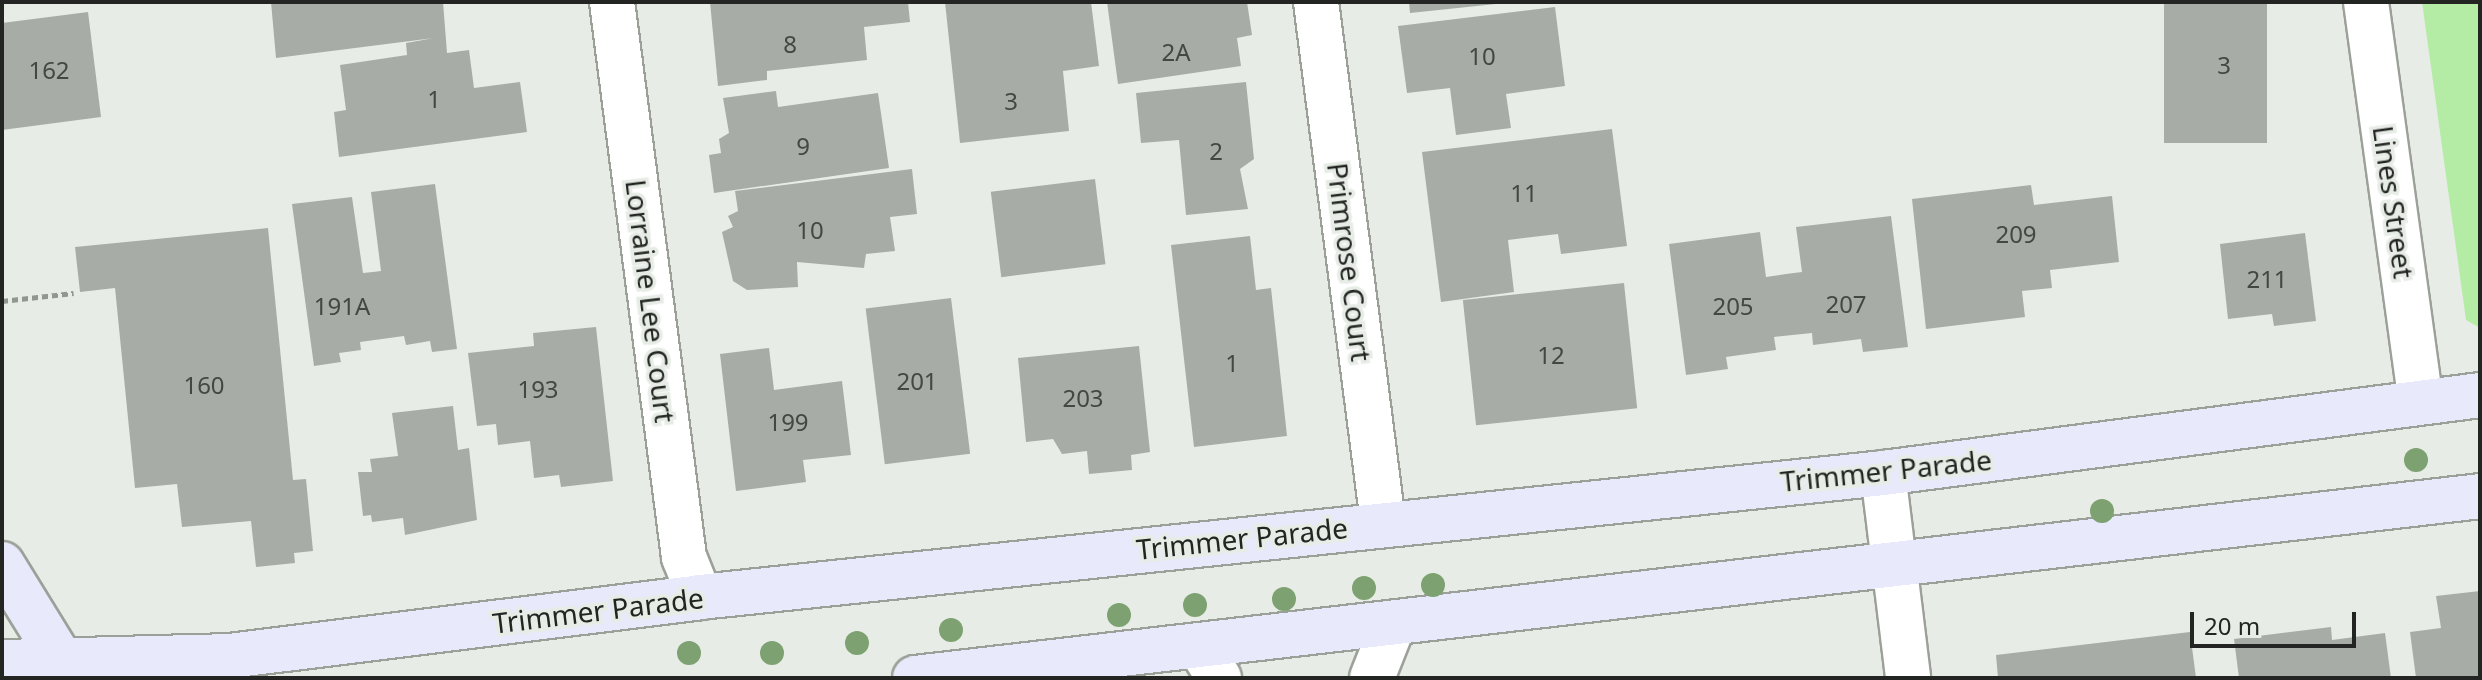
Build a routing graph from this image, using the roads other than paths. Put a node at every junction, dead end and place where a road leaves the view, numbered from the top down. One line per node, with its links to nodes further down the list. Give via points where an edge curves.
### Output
1 (612, 2): 11 (street, Lorraine Lee Court, via 684,557)
2 (1316, 2): 8 (street, Primrose Court)
3 (2366, 2): 5 (street, Lines Street)
4 (2480, 395): 5 (main road, Trimmer Parade)
5 (2421, 402): 6 (main road, Trimmer Parade)
6 (1883, 473): 8 (main road, Trimmer Parade); 10 (street)
7 (2480, 496): 10 (main road)
8 (1383, 522): 11 (main road, Trimmer Parade)
9 (2, 564): 15 (main road)
10 (1894, 568): 12 (main road); 18 (street)
11 (700, 597): 15 (main road, Trimmer Parade, via 229,656)
12 (1393, 625): 14 (main road); 17 (street)
13 (2, 662): 15 (main road, Trimmer Parade)
14 (1209, 662): 16 (main road)
15 (63, 663)
16 (915, 678)
17 (1372, 678)
18 (1908, 678)

